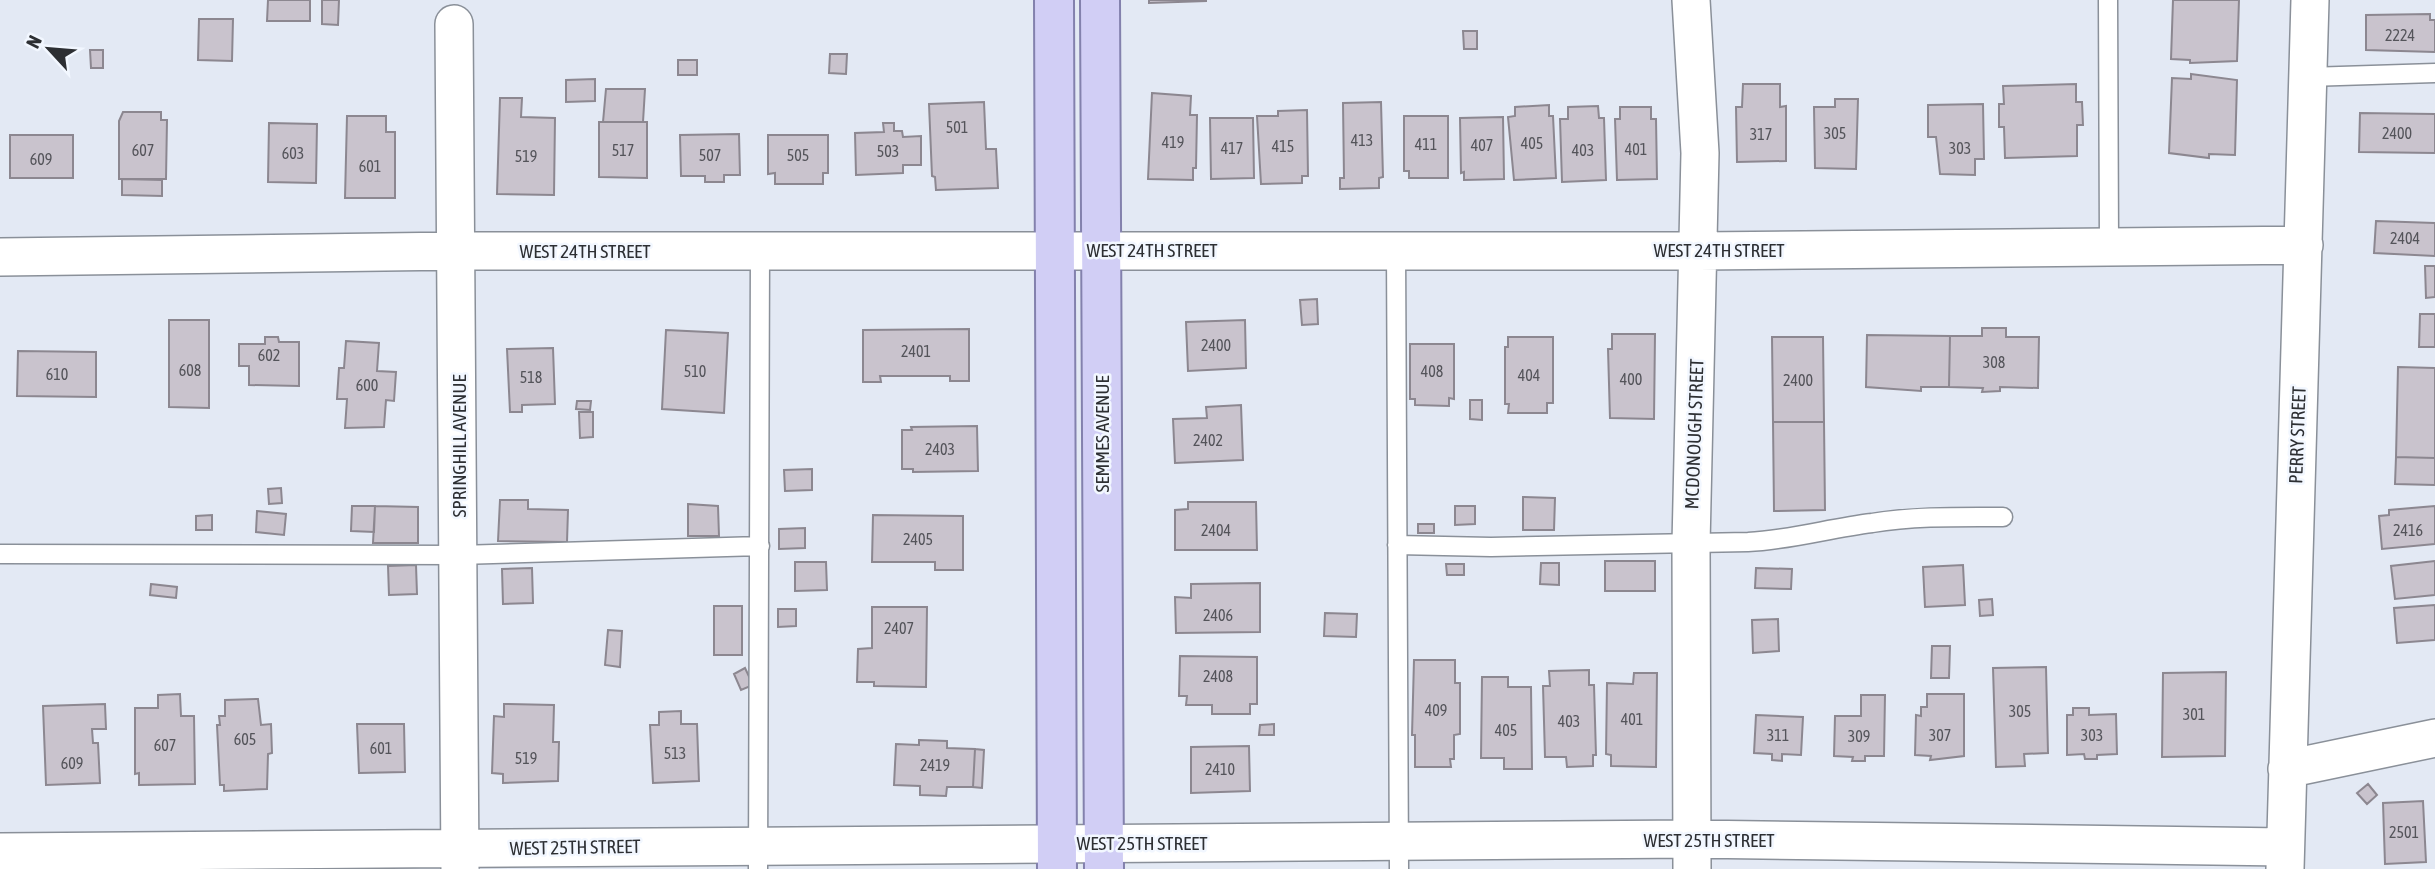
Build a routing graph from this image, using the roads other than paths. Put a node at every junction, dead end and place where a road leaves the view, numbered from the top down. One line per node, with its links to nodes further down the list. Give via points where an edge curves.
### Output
1 (1054, 0): 15 (main road)
2 (1100, 0): 11 (main road, SEMMES AVENUE)
3 (1691, 0): 16 (street, MCDONOUGH STREET, via 1700,153)
4 (2108, 0): 9 (lane)
5 (2310, 0): 8 (street, PERRY STREET)
6 (454, 18): 13 (street, SPRINGHILL AVENUE)
7 (2435, 73): 8 (lane)
8 (2308, 77): 10 (street, PERRY STREET)
9 (2109, 245): 10 (street, WEST 24TH STREET); 16 (street, WEST 24TH STREET)
10 (2304, 245): 25 (street, PERRY STREET)
11 (1101, 249): 12 (street, WEST 24TH STREET); 15 (street, WEST 24TH STREET); 30 (main road, SEMMES AVENUE)
12 (1396, 249): 16 (street, WEST 24TH STREET); 20 (lane)
13 (458, 251): 14 (street, WEST 24TH STREET); 17 (street, WEST 24TH STREET); 23 (street, SPRINGHILL AVENUE)
14 (760, 251): 15 (street, WEST 24TH STREET); 21 (lane)
15 (1055, 251): 29 (main road)
16 (1699, 251): 19 (street, MCDONOUGH STREET)
17 (0, 257)
18 (2003, 517): 19 (lane, via 1932,517 1875,522 1780,541)
19 (1690, 544): 20 (lane); 27 (street, MCDONOUGH STREET)
20 (1397, 545): 28 (lane)
21 (760, 546): 23 (lane); 31 (lane)
22 (0, 554): 23 (lane)
23 (459, 555): 33 (street, SPRINGHILL AVENUE)
24 (2435, 738): 25 (street)
25 (2287, 769): 32 (street, PERRY STREET)
26 (0, 852): 33 (street, WEST 25TH STREET)
27 (1692, 854): 28 (street, WEST 25TH STREET); 32 (street, WEST 25TH STREET)
28 (1398, 855): 30 (street, WEST 25TH STREET)
29 (1057, 856): 30 (street, WEST 25TH STREET); 31 (street, WEST 25TH STREET)
30 (1104, 856)
31 (759, 857): 33 (street, WEST 25TH STREET)
32 (2285, 858)
33 (460, 859)

